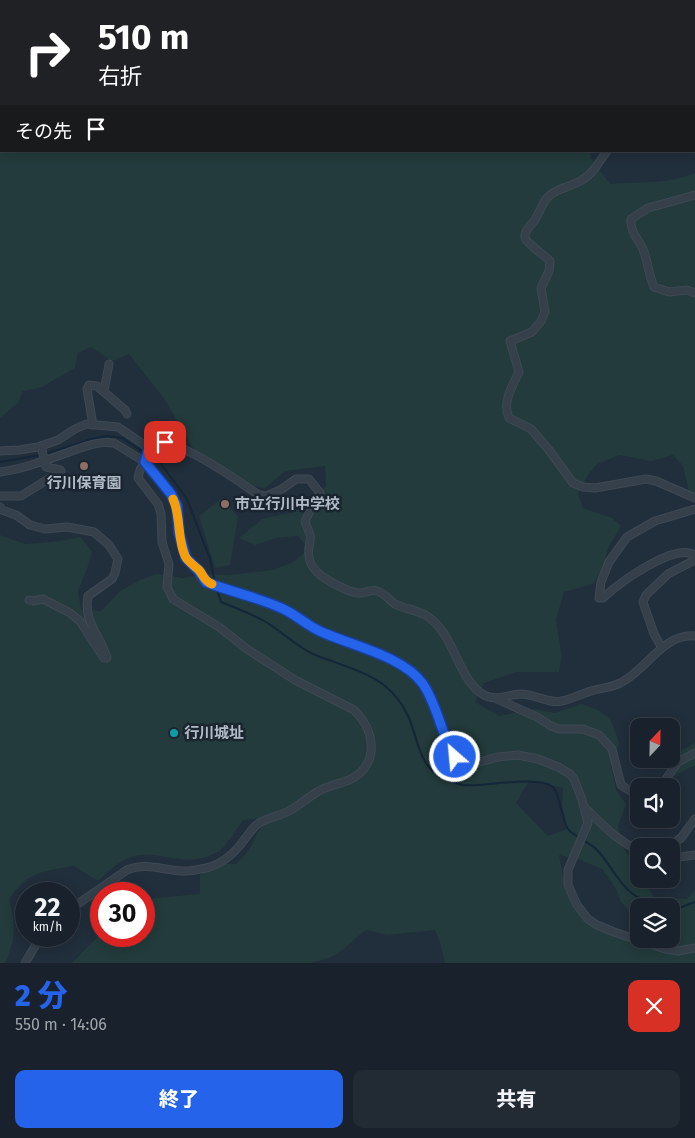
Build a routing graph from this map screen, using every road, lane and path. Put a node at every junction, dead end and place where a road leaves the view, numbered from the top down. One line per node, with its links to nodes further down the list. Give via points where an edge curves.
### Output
1 (606, 152): 15 (street, via 581,181 558,190 546,199 527,230 526,241 550,261 549,271 540,288 545,312 532,332 510,341 519,372 507,399 506,412 508,418 531,429 574,483 595,488 646,479)
2 (695, 195): 3 (street, via 648,208 631,219 630,226 643,249 654,287 669,292 687,290)
3 (695, 293)
4 (109, 364): 5 (street)
5 (104, 392): 6 (street); 7 (street, via 96,386 89,385 87,389)
6 (126, 414)
7 (93, 425): 8 (street, via 81,425 58,440); 9 (street, via 118,427)
8 (41, 446): 10 (street); 11 (street)
9 (149, 448): 12 (street); 23 (street, via 155,442 165,442 194,454 259,495 282,490 296,479 309,479 320,493 305,521 311,536 308,559 319,575 358,593 376,590 384,593 395,604 427,616 448,639 477,690)
10 (0, 451)
11 (44, 460): 12 (street, via 91,444 108,442); 13 (street); 14 (street, via 46,467 61,471 21,496)
12 (145, 462): 27 (street, via 171,494 177,506 179,533 186,558 206,582 264,600 322,632 404,666 423,684 448,746 462,763 468,765 518,755 538,759 570,774); 33 (street, via 138,478 158,504 161,514 162,542 169,564 167,587 173,599 295,680 354,710 369,729 372,753 366,767 350,780 320,790 288,812 258,824 225,861 186,871 135,867)
13 (0, 472)
14 (0, 496)
15 (695, 498)
16 (0, 507): 20 (street, via 30,525 44,529 67,527 94,532 109,545 118,559 115,573 112,579 88,596 86,605 88,618 107,658 80,621 70,613 42,599)
17 (695, 508): 18 (street, via 654,521 627,537 609,562 599,598 664,557)
18 (695, 555)
19 (695, 560): 22 (street, via 668,574 643,602)
20 (29, 600)
21 (695, 636): 22 (street, via 680,638)
22 (662, 648): 23 (street, via 620,684 562,701 520,694)
23 (495, 698): 26 (street, via 551,726 583,729 599,736 612,749 620,785)
24 (695, 752): 25 (street, via 678,762)
25 (667, 778)
26 (630, 791)
27 (585, 808): 30 (street); 35 (street, via 588,823 568,870 568,884 577,905 596,925 614,932 665,949)
28 (695, 819): 29 (street)
29 (680, 839)
30 (630, 845)
31 (695, 855): 32 (street)
32 (680, 857)
33 (80, 902)
34 (34, 947): 36 (street)
35 (695, 948)
36 (25, 963)

